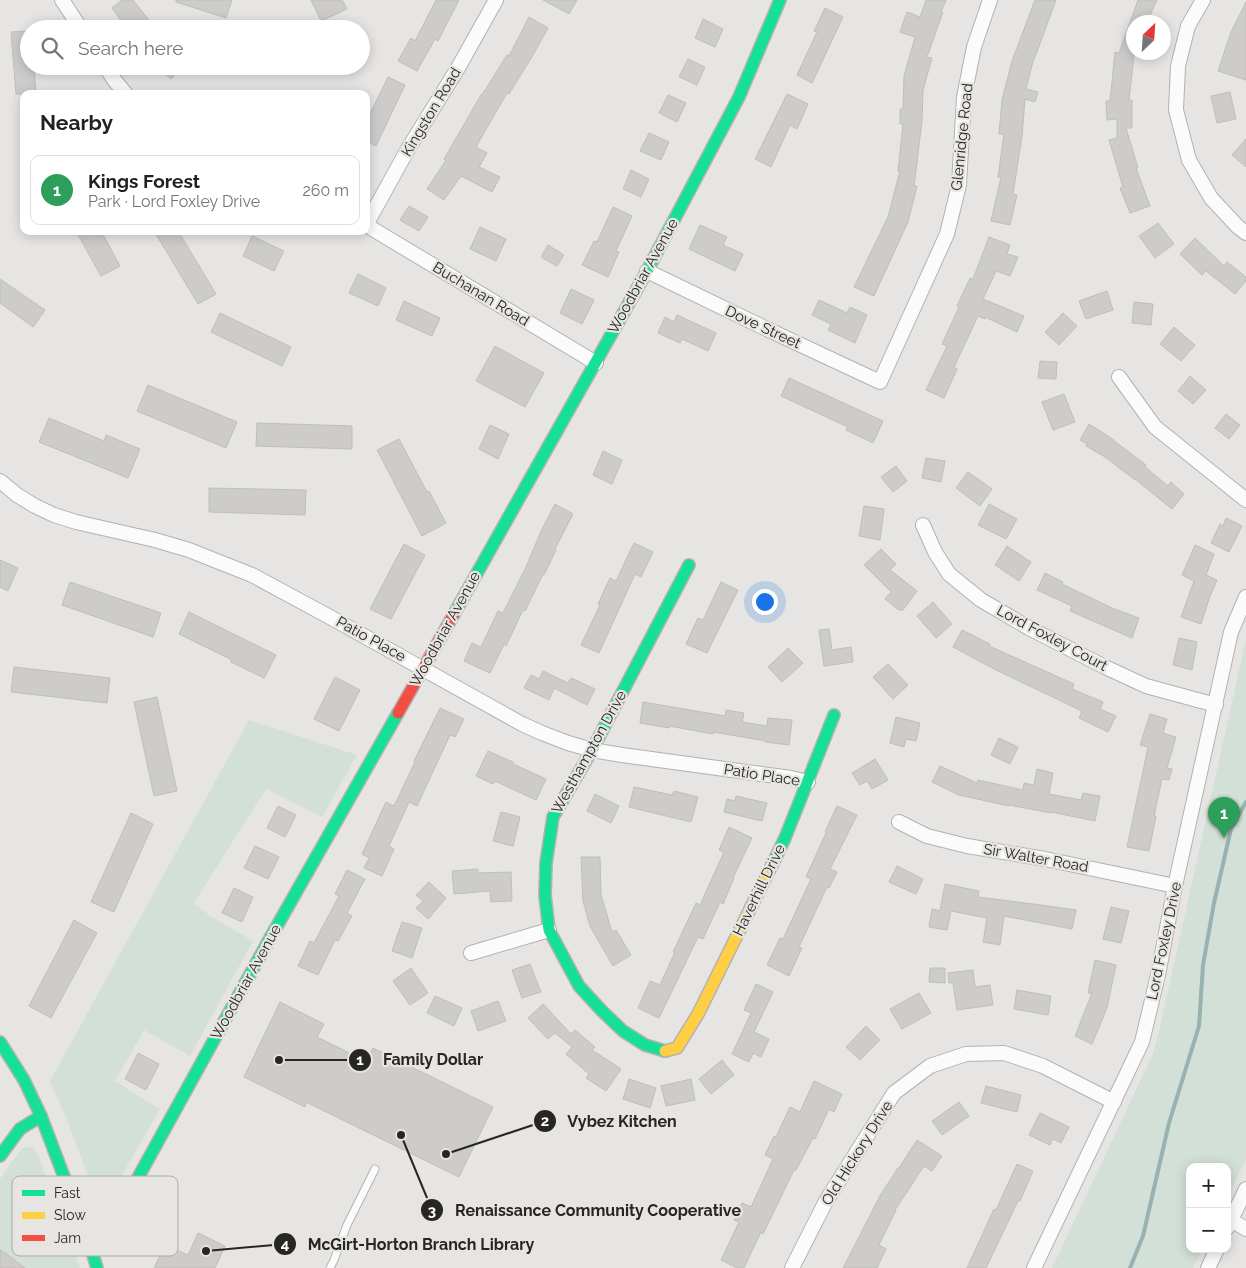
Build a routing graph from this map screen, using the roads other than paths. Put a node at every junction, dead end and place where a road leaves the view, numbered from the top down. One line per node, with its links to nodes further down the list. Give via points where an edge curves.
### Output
1 (62, 0): 6 (street)
2 (496, 0): 9 (street, Kingston Road)
3 (780, 0): 12 (street, Woodbriar Avenue, via 739,97)
4 (990, 0): 15 (street, Glenridge Road, via 974,47 964,97 959,185 947,234)
5 (1203, 0): 11 (street, via 1188,26 1178,66 1176,110 1189,160 1211,198)
6 (75, 20)
7 (111, 75): 8 (street)
8 (123, 90)
9 (370, 218)
10 (370, 227): 13 (street, Buchanan Road)
11 (1246, 233)
12 (647, 271): 13 (street, Woodbriar Avenue); 15 (street, Dove Street)
13 (596, 362): 21 (street, Woodbriar Avenue)
14 (1119, 377): 17 (street, via 1155,427)
15 (880, 382)
16 (0, 480): 21 (street, Patio Place, via 17,495 54,515 189,550 252,575)
17 (1246, 500)
18 (923, 525): 22 (street, Lord Foxley Court, via 948,574 980,600 1146,686)
19 (689, 565): 24 (street, Westhampton Drive)
20 (1246, 597): 22 (street, Lord Foxley Drive, via 1231,632)
21 (423, 669): 24 (street, Patio Place, via 522,724); 37 (street, Woodbriar Avenue)
22 (1216, 705): 27 (street, Lord Foxley Drive)
23 (834, 715): 25 (street, Haverhill Drive)
24 (592, 750): 25 (street, Patio Place); 28 (street, Westhampton Drive, via 553,817 546,863)
25 (808, 782): 31 (street, Haverhill Drive, via 785,838 698,1014 677,1048)
26 (899, 822): 27 (street, Sir Walter Road, via 927,836 967,846)
27 (1175, 886): 32 (street, Lord Foxley Drive, via 1142,1042)
28 (549, 930): 29 (street); 31 (street, Westhampton Drive, via 579,986 602,1011 645,1046)
29 (471, 953)
30 (0, 1042): 33 (street, via 24,1080)
31 (666, 1051)
32 (1114, 1102): 46 (street, Old Hickory Drive, via 1043,1066 1004,1053 966,1054 930,1066 894,1093 826,1201); 47 (street, Lord Foxley Drive)
33 (41, 1116): 34 (street, via 20,1129); 36 (street)
34 (0, 1156)
35 (375, 1169): 45 (lane)
36 (64, 1176)
37 (139, 1176)
38 (1246, 1189): 39 (street)
39 (1231, 1220)
40 (1231, 1225): 41 (street)
41 (1246, 1229)
42 (1215, 1253): 48 (street)
43 (93, 1256): 44 (street)
44 (97, 1268)
45 (330, 1268)
46 (792, 1268)
47 (1034, 1268)
48 (1208, 1268)

